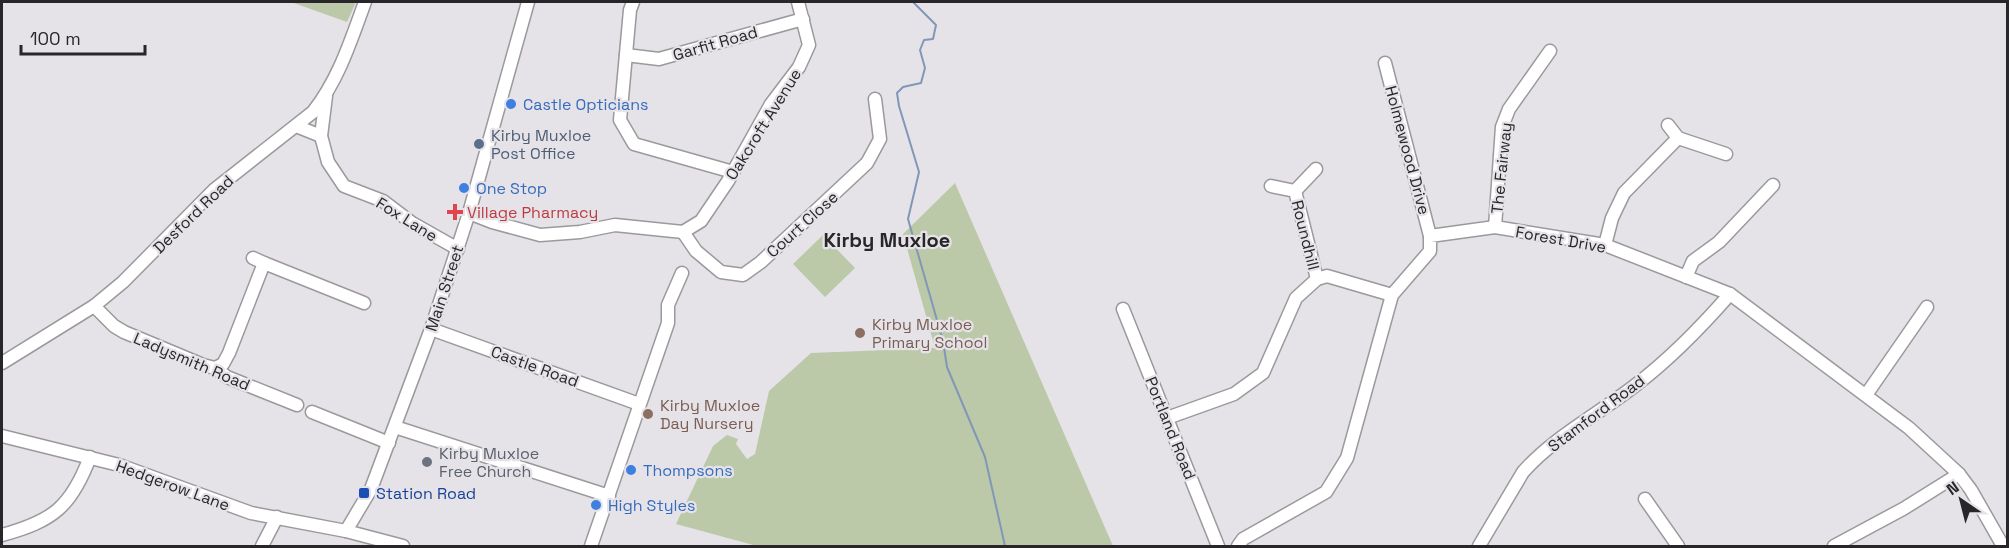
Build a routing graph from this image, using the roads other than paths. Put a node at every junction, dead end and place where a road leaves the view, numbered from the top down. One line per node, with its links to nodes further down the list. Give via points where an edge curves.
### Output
1 (364, 2): 9 (street, Desford Road, via 341,67)
2 (528, 2): 21 (street, Main Street)
3 (633, 2): 7 (street)
4 (798, 2): 5 (street, Oakcroft Avenue)
5 (802, 19): 7 (street, Garfit Road, via 659,59); 17 (street, Oakcroft Avenue, via 809,45)
6 (1550, 51): 22 (street, The Fairway, via 1509,109 1502,127)
7 (626, 55): 17 (street, via 620,120 634,144)
8 (1385, 63): 24 (street, Holmewood Drive)
9 (326, 96): 12 (street, Desford Road); 13 (street, Fox Lane)
10 (875, 99): 23 (street, Court Close, via 880,139 867,163 743,275 721,272 696,251)
11 (1668, 125): 14 (street)
12 (296, 126): 13 (street); 33 (street, Desford Road, via 213,190 123,282)
13 (321, 136): 26 (street, Fox Lane, via 328,162 344,186 383,201)
14 (1678, 138): 15 (street); 25 (street, via 1624,193)
15 (1726, 154)
16 (1316, 169): 20 (street, Roundhill)
17 (733, 172): 23 (street, Oakcroft Avenue, via 701,221)
18 (1773, 185): 28 (street, via 1719,242 1693,261)
19 (1271, 186): 20 (street, Roundhill)
20 (1295, 191): 29 (street, Roundhill)
21 (469, 213): 23 (street, via 540,235 615,225); 26 (street, Main Street)
22 (1495, 227): 24 (street, Forest Drive); 25 (street, Forest Drive)
23 (683, 232)
24 (1430, 236): 31 (street, via 1430,251)
25 (1605, 245): 28 (street, Forest Drive)
26 (458, 249): 36 (street, Main Street)
27 (682, 273): 40 (street, via 668,305 668,322)
28 (1686, 277): 30 (street, Forest Drive)
29 (1317, 279): 31 (street, via 1327,276); 43 (street, via 1296,298 1263,372 1234,394)
30 (1730, 294): 39 (street, Forest Drive); 59 (street, Stamford Road, via 1637,384 1532,462)
31 (1392, 295): 58 (street, via 1347,458 1326,492 1243,539)
32 (364, 303): 38 (street, via 259,261 229,353 223,364)
33 (94, 306): 37 (street, Desford Road); 38 (street, Ladysmith Road, via 124,332)
34 (1927, 307): 39 (street)
35 (1123, 309): 43 (street, Portland Road)
36 (431, 329): 40 (street, Castle Road); 44 (street, Main Street)
37 (2, 363)
38 (215, 368): 41 (street, Ladysmith Road, via 227,377)
39 (1866, 395): 48 (street, Forest Drive, via 1910,428)
40 (639, 404): 49 (street)
41 (297, 405)
42 (312, 412): 46 (street)
43 (1167, 418): 57 (street, Portland Road)
44 (395, 426): 46 (street, Main Street); 49 (street)
45 (2, 436): 47 (street, Hedgerow Lane)
46 (389, 443): 52 (street, Main Street, via 371,489)
47 (90, 457): 51 (street, Hedgerow Lane, via 251,513); 53 (street, via 74,493 60,508 41,522)
48 (1959, 474): 61 (street); 62 (street, Forest Drive)
49 (609, 496): 56 (street)
50 (1645, 499): 60 (street)
51 (277, 517): 52 (street, Hedgerow Lane); 54 (street)
52 (346, 531): 55 (street)
53 (2, 535)
54 (262, 546)
55 (403, 546)
56 (591, 546)
57 (1218, 546)
58 (1238, 546)
59 (1479, 546)
60 (1678, 546)
61 (1834, 546)
62 (2003, 546)

